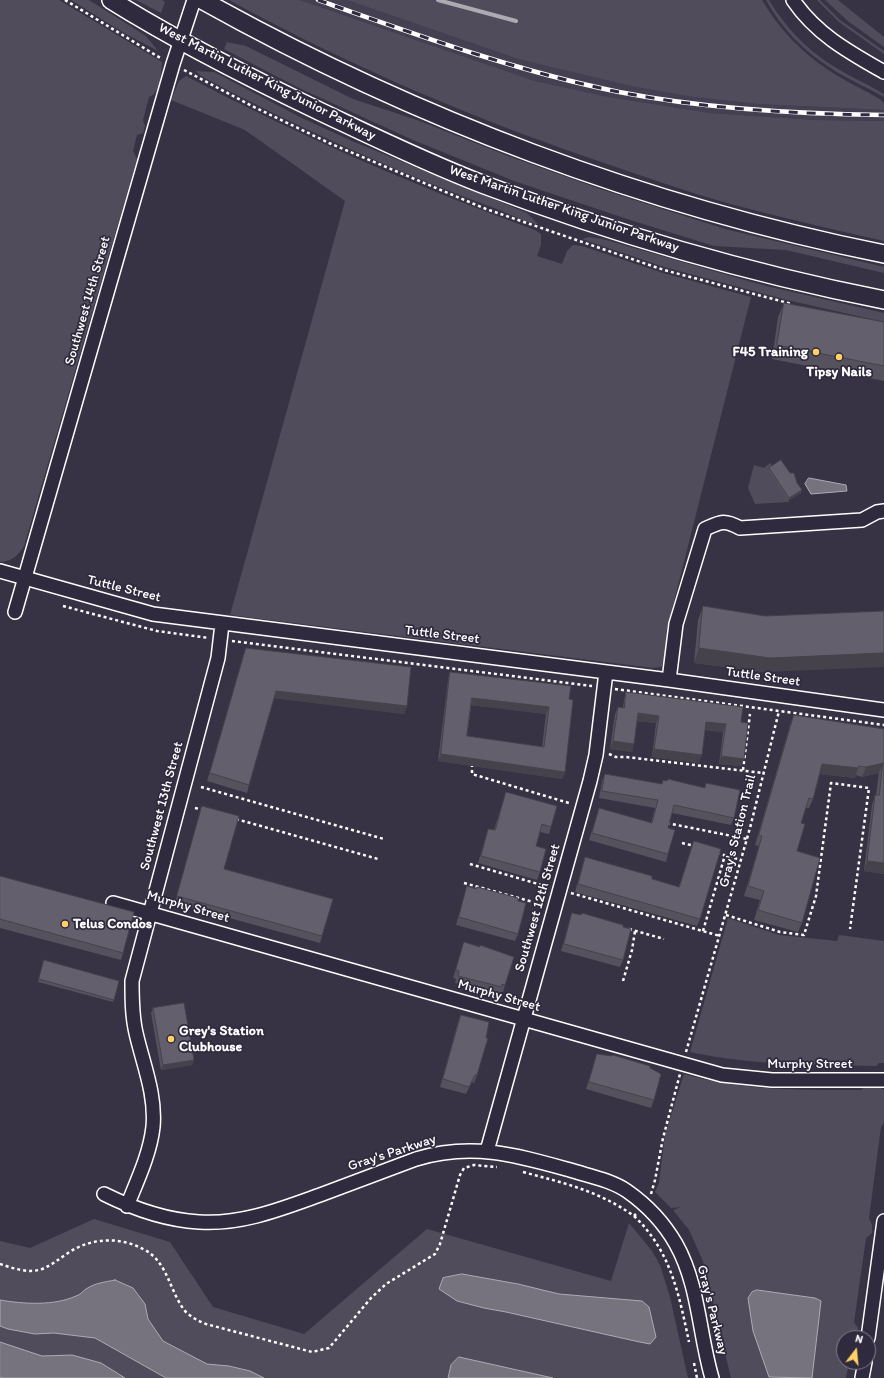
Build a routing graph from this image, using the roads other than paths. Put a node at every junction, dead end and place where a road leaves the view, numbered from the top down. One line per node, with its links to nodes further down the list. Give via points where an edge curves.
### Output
1 (111, 0): 5 (main road, West Martin Luther King Junior Parkway)
2 (194, 0): 5 (street, Southwest 14th Street)
3 (202, 0): 7 (main road, via 359,80 494,138 681,203 808,237)
4 (792, 0): 6 (street, via 830,40)
5 (180, 40): 8 (main road, West Martin Luther King Junior Parkway, via 295,100 482,184 638,237 786,278); 11 (street, Southwest 14th Street)
6 (884, 72)
7 (884, 254)
8 (884, 300)
9 (884, 511): 15 (street, via 862,520 740,528 729,522 719,522 705,529 676,624)
10 (0, 571): 11 (street, Tuttle Street)
11 (25, 579): 12 (street, Southwest 14th Street); 13 (street, Tuttle Street, via 132,609)
12 (15, 612)
13 (222, 624): 14 (street, Tuttle Street); 18 (street, Southwest 13th Street, via 218,658)
14 (606, 672): 15 (street, Tuttle Street); 19 (street, Southwest 12th Street, via 592,775)
15 (669, 680): 16 (street, Tuttle Street)
16 (884, 710)
17 (113, 903): 18 (street, Murphy Street)
18 (150, 913): 19 (street, Murphy Street); 23 (street, Southwest 13th Street, via 132,981 132,1008 135,1032 150,1087 152,1127 145,1156)
19 (523, 1020): 20 (street, Murphy Street, via 722,1075 772,1080); 21 (street, Southwest 12th Street)
20 (884, 1080)
21 (487, 1151): 23 (street, Gray's Parkway, via 437,1153 270,1212 239,1220 200,1222 174,1219); 26 (street, Gray's Parkway, via 523,1157 597,1178 626,1190 648,1208 676,1245 691,1281)
22 (104, 1194): 23 (street, Gray's Parkway)
23 (127, 1206)
24 (884, 1221): 25 (street)
25 (869, 1330)
26 (712, 1378)

